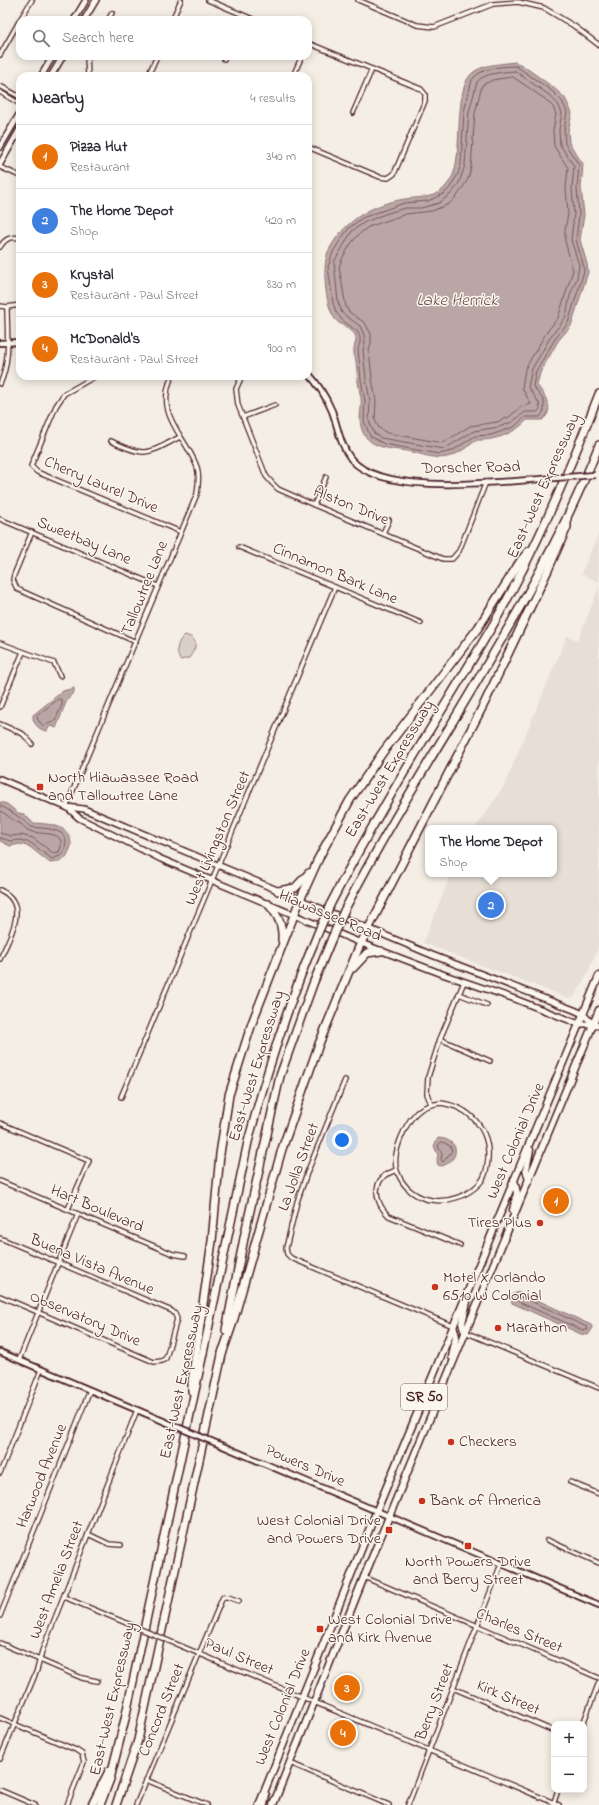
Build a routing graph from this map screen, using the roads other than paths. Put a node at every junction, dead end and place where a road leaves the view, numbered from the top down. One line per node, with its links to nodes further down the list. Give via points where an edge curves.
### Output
1 (32, 0): 9 (street)
2 (86, 0): 10 (main road)
3 (96, 0): 11 (main road)
4 (181, 0): 13 (street)
5 (208, 0): 8 (street)
6 (358, 0): 16 (street, via 417,25 434,27 493,4 518,2 544,8)
7 (112, 13): 12 (street)
8 (243, 15)
9 (22, 16)
10 (76, 16)
11 (86, 16)
12 (110, 16)
13 (174, 16)
14 (16, 27): 17 (street)
15 (312, 45): 23 (street)
16 (599, 45)
17 (0, 55)
18 (51, 60): 24 (main road)
19 (61, 60): 25 (main road)
20 (87, 60): 26 (street)
21 (154, 60): 27 (street)
22 (300, 60): 28 (street)
23 (372, 69): 33 (street); 37 (street, via 421,89 425,94 425,101 394,174 388,178 380,177)
24 (43, 72)
25 (53, 72)
26 (88, 72)
27 (150, 72)
28 (295, 72)
29 (0, 86): 31 (street)
30 (0, 92): 32 (street)
31 (16, 95)
32 (16, 102)
33 (353, 113)
34 (16, 120): 36 (main road)
35 (16, 136): 38 (main road)
36 (0, 147)
37 (312, 149)
38 (0, 164)
39 (0, 167): 40 (street)
40 (16, 174)
41 (16, 237): 42 (street, via 7,238)
42 (0, 247)
43 (0, 306): 45 (street)
44 (16, 306): 45 (street)
45 (7, 307): 48 (street)
46 (16, 342): 48 (street)
47 (0, 343): 48 (street)
48 (7, 343): 53 (street, via 8,362)
49 (312, 379): 62 (street, Dorscher Road, via 328,403 346,452 363,470 382,477 434,484)
50 (89, 380): 68 (street, Cherry Laurel Drive, via 64,394 56,406 31,466 37,472)
51 (171, 380): 57 (street, Tallowtree Lane, via 166,399 169,414)
52 (240, 380): 56 (street, Alston Drive, via 236,389)
53 (0, 383)
54 (599, 394): 71 (highway, East-West Expressway)
55 (275, 405): 56 (street)
56 (243, 417): 63 (street, Alston Drive, via 266,476 272,484)
57 (180, 437): 58 (street, via 144,453 132,452); 68 (street, Tallowtree Lane, via 197,467 199,481 197,494)
58 (111, 441)
59 (599, 444): 64 (highway, East-West Expressway)
60 (597, 475): 62 (street, Dorscher Road, bridge)
61 (326, 477): 63 (street)
62 (486, 482): 69 (street, Alston Drive, via 459,551 452,559 443,559)
63 (314, 505): 69 (street, Alston Drive)
64 (567, 518): 92 (highway, via 567,527 518,634); 130 (highway, East-West Expressway, bridge, via 492,656 392,821 344,912 313,984 280,1076 245,1233)
65 (0, 519): 67 (street, Sweetbay Lane)
66 (389, 520): 69 (street)
67 (32, 532): 72 (street, Sweetbay Lane); 75 (street, via 14,575 17,589)
68 (181, 532): 72 (street, Tallowtree Lane)
69 (383, 532)
70 (239, 547): 73 (street, Cinnamon Bark Lane)
71 (532, 548): 84 (highway, via 521,560 478,628 354,794); 137 (highway, East-West Expressway, bridge, via 493,624 354,859 330,905 298,981 264,1079 248,1142 198,1380)
72 (158, 586): 75 (street, Tallowtree Lane)
73 (335, 587): 74 (street, Cinnamon Bark Lane); 85 (street, West Livingston Street)
74 (421, 623)
75 (136, 642): 83 (street, Tallowtree Lane)
76 (0, 643): 77 (street)
77 (23, 652): 78 (street, via 54,663); 79 (street)
78 (60, 676)
79 (0, 707)
80 (0, 724): 81 (street, via 23,734)
81 (32, 744)
82 (0, 779): 83 (main road, Hiawassee Road)
83 (66, 807): 85 (main road, Hiawassee Road, via 84,809); 86 (main road, Hiawassee Road, via 79,818)
84 (319, 858): 88 (highway, via 296,888); 89 (highway)
85 (219, 866): 86 (street, West Livingston Street); 88 (main road, Hiawassee Road)
86 (212, 881): 90 (main road, Hiawassee Road); 109 (street, West Livingston Street)
87 (0, 890): 96 (street, via 16,905 17,918)
88 (278, 891): 89 (main road, Hiawassee Road)
89 (300, 900): 91 (highway); 92 (main road, Hiawassee Road)
90 (268, 904): 91 (main road, Hiawassee Road); 94 (highway, via 277,914 282,927)
91 (294, 915): 93 (main road, Hiawassee Road); 94 (highway)
92 (369, 929): 93 (highway); 103 (main road, Hiawassee Road)
93 (361, 943): 95 (main road, Hiawassee Road); 97 (highway)
94 (282, 945): 137 (highway, via 252,1023 229,1095)
95 (380, 951): 97 (highway, via 367,953); 99 (main road, Hiawassee Road)
96 (0, 959)
97 (348, 974): 130 (highway, via 289,1126)
98 (599, 976): 103 (highway, West Colonial Drive / SR 50)
99 (464, 982): 100 (street); 104 (main road, Hiawassee Road, via 515,998)
100 (459, 994): 101 (street); 106 (street)
101 (486, 1005)
102 (599, 1010): 105 (highway, West Colonial Drive / SR 50)
103 (583, 1014): 104 (highway, West Colonial Drive / SR 50); 105 (main road, Hiawassee Road)
104 (579, 1024): 105 (main road, Hiawassee Road); 112 (highway, West Colonial Drive / SR 50)
105 (596, 1025): 116 (highway, West Colonial Drive / SR 50)
106 (440, 1039): 107 (street); 110 (street, via 428,1077 427,1094)
107 (490, 1060)
108 (345, 1080): 127 (street, La Jolla Street, via 297,1202 286,1248 287,1254)
109 (121, 1097)
110 (431, 1104): 113 (street, via 420,1109 402,1135 397,1150); 113 (street, via 454,1105 475,1119 487,1143 487,1171 470,1192 443,1202 432,1201 411,1192)
111 (0, 1123): 117 (street, via 89,1161)
112 (533, 1135): 115 (highway, West Colonial Drive / SR 50); 116 (highway, via 526,1170)
113 (396, 1170): 121 (street, via 380,1182 377,1200 382,1210 389,1216)
114 (0, 1180): 117 (street, Hart Boulevard)
115 (514, 1180): 119 (highway, via 517,1193); 124 (highway, West Colonial Drive / SR 50)
116 (529, 1180): 119 (highway, West Colonial Drive / SR 50)
117 (68, 1209): 118 (street, Hart Boulevard)
118 (78, 1214): 122 (street, Hart Boulevard, via 173,1254); 123 (street)
119 (510, 1226): 128 (highway, West Colonial Drive / SR 50)
120 (0, 1238): 123 (street, Buena Vista Avenue)
121 (460, 1245)
122 (185, 1256)
123 (58, 1263): 126 (street); 132 (street, Buena Vista Avenue, via 175,1314 177,1323 167,1354)
124 (471, 1283): 127 (highway, West Colonial Drive / SR 50); 128 (highway, via 462,1323)
125 (0, 1296): 126 (street, Observatory Drive)
126 (38, 1312): 131 (street); 132 (street, Observatory Drive, via 154,1362)
127 (453, 1326): 134 (highway, via 456,1336); 142 (highway, West Colonial Drive / SR 50)
128 (466, 1332): 134 (highway, West Colonial Drive / SR 50); 135 (street)
129 (0, 1352): 131 (street, Powers Drive)
130 (222, 1354): 176 (highway, East-West Expressway, via 138,1740)
131 (19, 1360): 133 (street, Powers Drive)
132 (162, 1361)
133 (41, 1370): 136 (street, Powers Drive); 139 (street)
134 (448, 1375): 143 (highway, West Colonial Drive / SR 50)
135 (599, 1388)
136 (90, 1390): 138 (street, Powers Drive); 153 (street, Harwood Avenue)
137 (192, 1397): 169 (highway, East-West Expressway)
138 (137, 1410): 142 (street, Powers Drive, bridge); 144 (street, West Amelia Street)
139 (0, 1474)
140 (570, 1482): 141 (street)
141 (599, 1494)
142 (377, 1510): 143 (street, Powers Drive); 162 (highway, West Colonial Drive / SR 50)
143 (389, 1516): 148 (street, Powers Drive); 149 (highway, West Colonial Drive / SR 50)
144 (88, 1534): 146 (street, via 108,1544); 150 (street, West Amelia Street)
145 (547, 1540): 147 (street)
146 (121, 1545)
147 (599, 1563)
148 (501, 1564): 152 (street, Powers Drive); 154 (street, Berry Street)
149 (364, 1577): 154 (street, Charles Street); 163 (highway, West Colonial Drive / SR 50)
150 (64, 1597): 156 (street, Paul Street, bridge); 157 (street, West Amelia Street)
151 (239, 1601): 156 (street, Concord Street, via 223,1597)
152 (599, 1605)
153 (0, 1616)
154 (477, 1626): 158 (street, Charles Street); 161 (street, Berry Street)
155 (0, 1643): 157 (street)
156 (198, 1653): 162 (street, Paul Street); 172 (street, Concord Street)
157 (40, 1660): 159 (street, via 82,1678); 166 (street, West Amelia Street)
158 (599, 1678)
159 (97, 1681)
160 (599, 1682): 165 (street)
161 (453, 1688): 167 (street, Kirk Street); 168 (street, Berry Street)
162 (302, 1696): 163 (street, Paul Street); 173 (highway, West Colonial Drive / SR 50)
163 (314, 1701): 168 (street, Paul Street); 171 (highway, West Colonial Drive / SR 50)
164 (0, 1718): 166 (street)
165 (584, 1721)
166 (14, 1724): 170 (street, West Amelia Street); 179 (street, via 82,1754 84,1762)
167 (551, 1730)
168 (429, 1750): 177 (street, Paul Street); 188 (street, Berry Street)
169 (117, 1755): 180 (highway); 181 (highway, East-West Expressway)
170 (0, 1759)
171 (290, 1762): 186 (highway, West Colonial Drive / SR 50); 187 (street)
172 (146, 1780): 182 (street, Concord Street); 183 (street)
173 (268, 1781): 184 (highway, West Colonial Drive / SR 50); 185 (highway)
174 (0, 1790): 178 (street)
175 (557, 1793): 177 (street)
176 (118, 1803)
177 (553, 1804): 189 (street, Paul Street)
178 (35, 1805)
179 (67, 1805)
180 (92, 1805)
181 (100, 1805)
182 (136, 1805)
183 (207, 1805)
184 (258, 1805)
185 (264, 1805)
186 (273, 1805)
187 (389, 1805)
188 (408, 1805)
189 (559, 1805)

